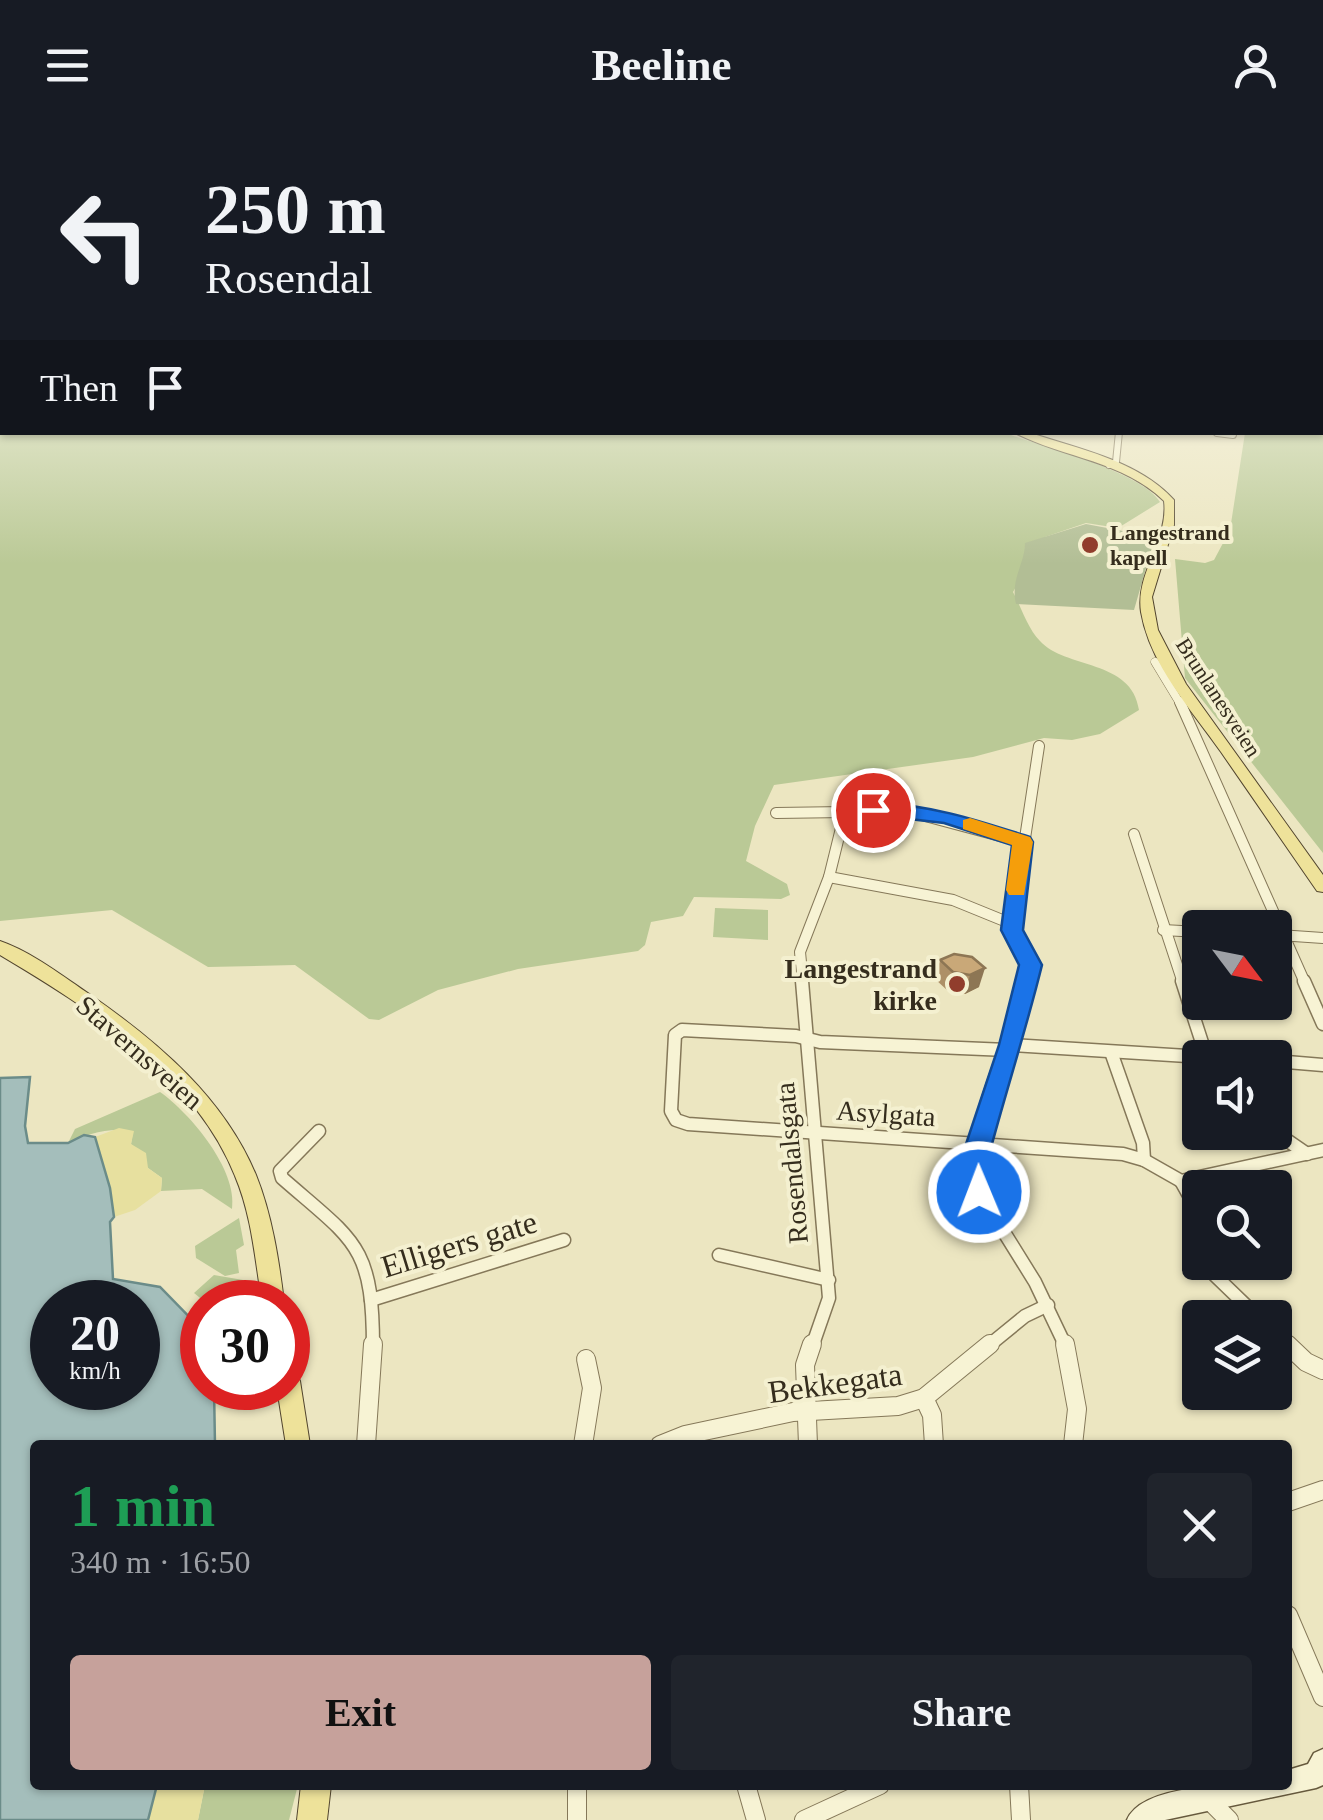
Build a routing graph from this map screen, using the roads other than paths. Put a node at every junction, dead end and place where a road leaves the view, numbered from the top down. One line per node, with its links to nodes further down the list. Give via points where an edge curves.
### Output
1 (1025, 435): 5 (main road, Brunlanesveien)
2 (1119, 435): 5 (street, via 1116,462)
3 (1216, 435): 4 (street)
4 (1233, 435)
5 (1109, 466): 13 (main road, Brunlanesveien, via 1152,484 1169,500 1146,590 1158,645)
6 (1155, 662): 14 (street, via 1174,690)
7 (1039, 746): 11 (street)
8 (845, 812): 9 (street); 11 (street, via 910,810); 12 (street, Rosendalsgata)
9 (776, 813)
10 (1134, 834): 16 (street)
11 (1023, 842): 15 (street)
12 (829, 877): 15 (street, via 953,900); 23 (street, Rosendalsgata, via 800,952)
13 (1323, 887)
14 (1267, 910)
15 (1012, 924): 25 (street, via 1030,965)
16 (1164, 930): 17 (street); 24 (street)
17 (1182, 931)
18 (1292, 936): 19 (street)
19 (1323, 938)
20 (0, 947): 40 (main road, Stavernsveien, via 128,1034 215,1120 252,1196)
21 (1292, 963): 22 (street)
22 (1323, 1024)
23 (807, 1038): 25 (street); 31 (street, Rosendalsgata); 31 (street, Asylgata, via 680,1031 671,1111 688,1124)
24 (1200, 1040)
25 (1009, 1047): 26 (street); 33 (street)
26 (1110, 1052): 27 (street); 36 (street)
27 (1182, 1056)
28 (1292, 1062): 29 (street)
29 (1323, 1064)
30 (319, 1131): 43 (street, Elligers gate, via 284,1165 282,1178 356,1246)
31 (815, 1132): 33 (street, Asylgata); 41 (street, Rosendalsgata)
32 (1292, 1144): 35 (street)
33 (978, 1145): 36 (street, Asylgata); 45 (street, via 979,1192)
34 (1323, 1150): 35 (street)
35 (1307, 1154): 37 (street)
36 (1144, 1160): 37 (street, Asylgata)
37 (1181, 1180)
38 (564, 1240): 43 (street, Elligers gate)
39 (719, 1255): 41 (street)
40 (269, 1280)
41 (829, 1280): 51 (street, Rosendalsgata, via 827,1309 805,1365)
42 (1219, 1280): 44 (street)
43 (371, 1300): 53 (street, Elligers gate)
44 (1240, 1300)
45 (1048, 1305): 49 (street, Bekkegata); 58 (street, via 1075,1372)
46 (1292, 1348): 48 (street)
47 (586, 1359): 54 (street, via 592,1388)
48 (1323, 1370)
49 (924, 1398): 51 (street, Bekkegata, via 898,1406); 57 (street)
50 (293, 1410): 52 (main road)
51 (806, 1410): 55 (street, Bekkegata); 56 (street, Rosendalsgata)
52 (297, 1440)
53 (367, 1440)
54 (584, 1440)
55 (672, 1440)
56 (808, 1440)
57 (934, 1440)
58 (1073, 1440)
59 (1323, 1490): 60 (street)
60 (1292, 1501)
61 (1292, 1624): 62 (street)
62 (1323, 1697)
63 (1321, 1770): 64 (main road)
64 (1292, 1781)
65 (315, 1790): 71 (main road)
66 (577, 1790): 72 (street)
67 (747, 1790): 73 (street)
68 (866, 1790): 74 (street)
69 (1019, 1790): 75 (street)
70 (1204, 1791): 76 (main road); 77 (street)
71 (312, 1820)
72 (578, 1820)
73 (756, 1820)
74 (804, 1820)
75 (1021, 1820)
76 (1140, 1820)
77 (1229, 1820)

